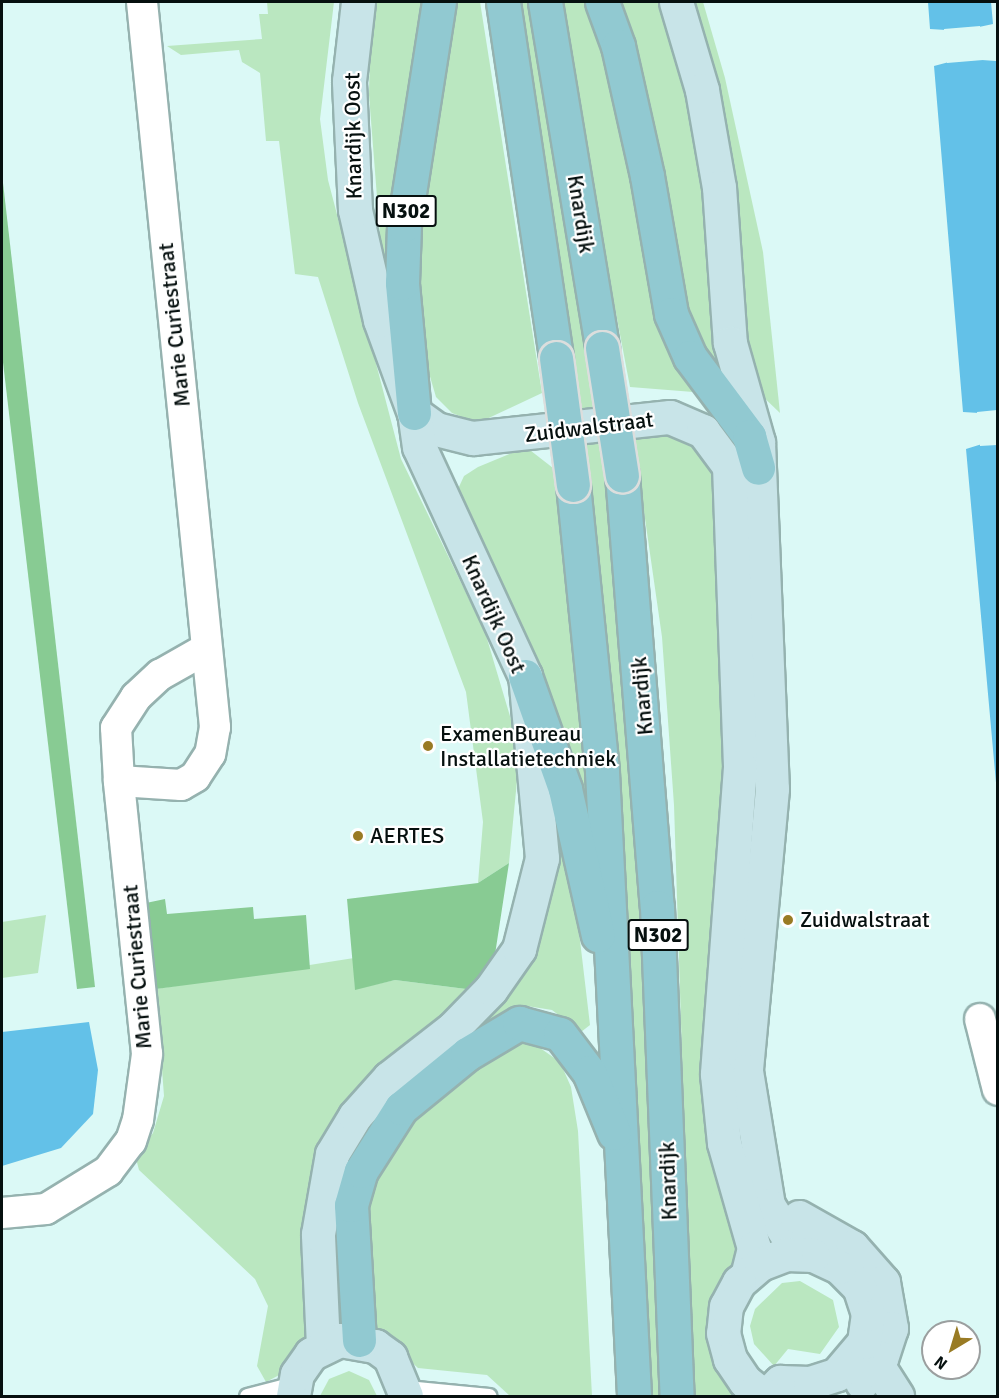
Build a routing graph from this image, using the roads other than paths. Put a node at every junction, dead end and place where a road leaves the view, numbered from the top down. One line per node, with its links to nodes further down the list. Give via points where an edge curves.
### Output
1 (142, 2): 10 (street, Marie Curiestraat)
2 (358, 2): 8 (street, Knardijk Oost, via 349,81 355,210 380,320)
3 (439, 2): 8 (main road, N302, via 404,225 402,283)
4 (503, 2): 13 (main road, Knardijk / N302, bridge, via 573,485 602,772)
5 (545, 2): 28 (main road, Knardijk / N302, bridge, via 621,475 657,907)
6 (602, 2): 9 (main road, via 618,46 643,155 671,314 690,357 749,436)
7 (676, 2): 9 (street, via 702,90 719,187 730,343 755,421)
8 (414, 413): 11 (street, Knardijk Oost, via 419,447); 19 (street, Zuidwalstraat, via 436,429 473,438 670,417 703,431 729,466 741,767 717,1074 724,1143 754,1248)
9 (758, 468): 18 (street, via 772,789 748,1011 746,1071 757,1139 792,1208)
10 (206, 649): 12 (street, Marie Curiestraat, via 160,675 136,697 116,728); 12 (street, Marie Curiestraat, via 215,727 210,754 195,777 181,785)
11 (525, 676): 13 (main road, N302, via 565,789); 21 (street, Knardijk Oost, via 542,858 537,891 519,949 491,989 453,1028 389,1078 355,1116 333,1154 318,1234)
12 (119, 781): 17 (street, Marie Curiestraat, via 147,1054 138,1120 131,1141 108,1172 46,1209)
13 (618, 1016): 16 (main road, Knardijk / N302)
14 (980, 1019): 15 (street)
15 (995, 1072)
16 (623, 1161): 20 (main road, via 589,1072 560,1034 519,1023 499,1032 401,1108 362,1171 351,1205); 27 (main road, Knardijk / N302)
17 (2, 1213)
18 (818, 1245): 19 (street, via 772,1258); 22 (street, via 852,1247 883,1282 891,1313)
19 (748, 1272): 29 (street, via 726,1306 725,1346 736,1371)
20 (358, 1340): 21 (street); 24 (street, via 390,1357)
21 (323, 1346): 23 (street, via 301,1366)
22 (875, 1352): 29 (street, via 837,1374 810,1383 780,1382); 30 (street); 31 (street); 32 (street)
23 (293, 1390): 25 (lane)
24 (406, 1392): 26 (lane)
25 (246, 1396)
26 (489, 1396)
27 (634, 1396)
28 (676, 1396)
29 (766, 1396)
30 (841, 1396)
31 (897, 1396)
32 (917, 1396)

